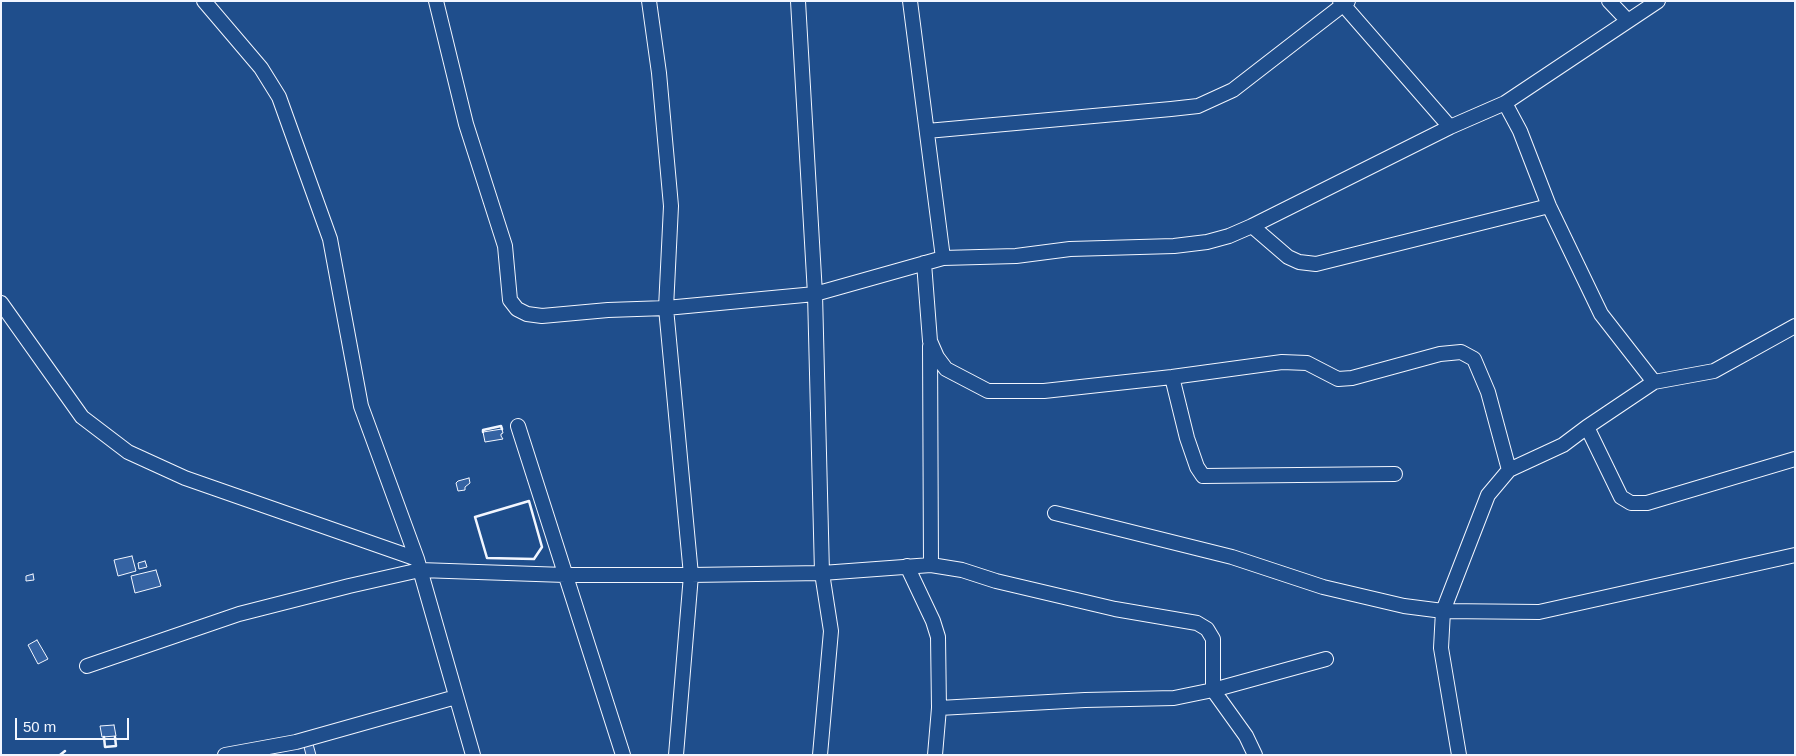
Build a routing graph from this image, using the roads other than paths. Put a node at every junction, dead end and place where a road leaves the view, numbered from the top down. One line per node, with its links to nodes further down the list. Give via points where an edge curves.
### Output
1 (204, 1): 31 (street, via 261,68 279,98 330,239 361,406)
2 (436, 1): 19 (street, via 466,124 505,246 510,300 517,309 542,316)
3 (649, 1): 19 (street, via 671,206)
4 (798, 1): 17 (street)
5 (910, 1): 12 (street)
6 (1609, 1): 9 (street)
7 (1658, 1): 9 (street)
8 (1343, 3): 11 (street); 12 (street, via 1233,90 1198,106)
9 (1628, 21): 10 (street)
10 (1504, 103): 11 (street); 13 (street, via 1520,131)
11 (1450, 127): 14 (street)
12 (927, 131): 15 (street)
13 (1549, 206): 14 (street, via 1316,264 1288,257); 23 (street, via 1601,314)
14 (1252, 226): 15 (street, via 1207,242 1174,246)
15 (943, 258): 16 (street)
16 (924, 263): 17 (street); 21 (street)
17 (815, 294): 19 (street); 34 (street)
18 (1, 303): 31 (street, via 82,417 128,452 185,478)
19 (666, 308): 36 (street)
20 (1795, 326): 23 (street, via 1714,371)
21 (930, 341): 22 (street, via 946,369 988,391 1044,391); 32 (street)
22 (1172, 377): 27 (street, via 1282,362 1307,363 1338,379 1352,378 1440,354 1461,352 1474,359 1488,392); 28 (street, via 1187,438 1203,476)
23 (1654, 382): 25 (street)
24 (518, 426): 35 (street)
25 (1587, 427): 26 (street, via 1621,497 1631,503 1647,503); 27 (street, via 1563,445)
26 (1795, 459)
27 (1509, 470): 37 (street, via 1488,496)
28 (1395, 474)
29 (1055, 513): 37 (street, via 1232,557 1323,587 1404,606)
30 (1795, 554): 37 (street, via 1539,612)
31 (418, 565): 35 (street); 39 (street, via 239,614); 41 (street)
32 (931, 565): 33 (street); 40 (street, via 962,570 1115,610 1197,623 1214,638)
33 (907, 566): 34 (street); 42 (street, via 938,637)
34 (822, 573): 36 (street); 47 (street, via 831,631)
35 (565, 575): 36 (street); 45 (street)
36 (691, 575): 46 (street)
37 (1442, 611): 50 (street, via 1441,648)
38 (1326, 659): 40 (street)
39 (87, 666)
40 (1213, 690): 42 (street, via 1174,698); 49 (street, via 1246,736)
41 (456, 697): 43 (street, via 296,742); 44 (street)
42 (938, 708): 48 (street)
43 (225, 755)
44 (472, 755)
45 (623, 755)
46 (676, 755)
47 (820, 755)
48 (935, 755)
49 (1255, 755)
50 (1459, 755)

